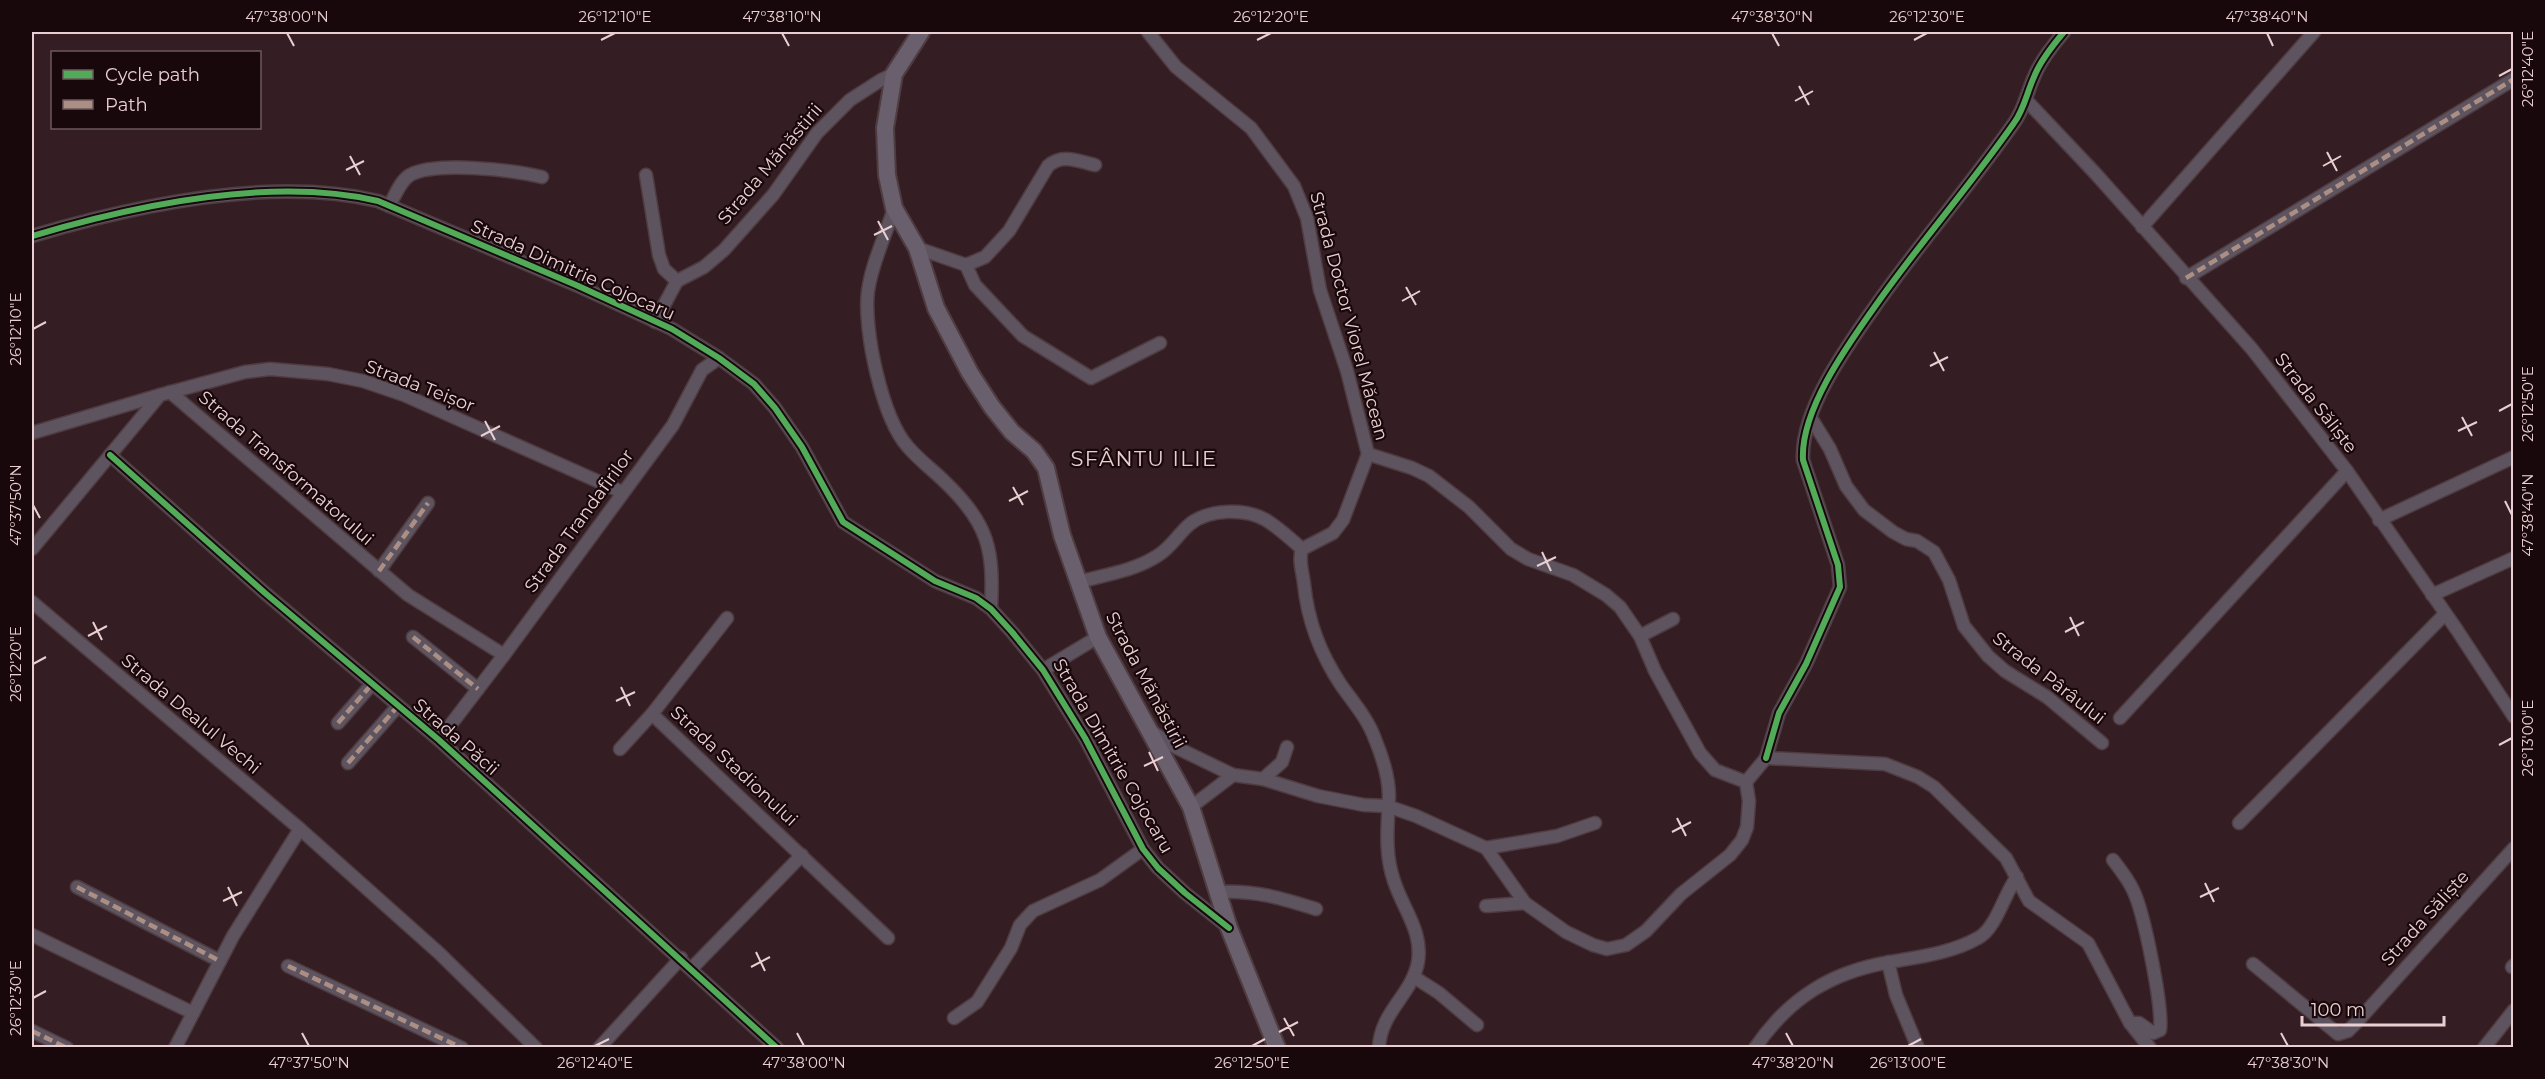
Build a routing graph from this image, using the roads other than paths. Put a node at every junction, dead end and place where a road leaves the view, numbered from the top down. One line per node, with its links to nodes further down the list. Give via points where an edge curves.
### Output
1 (921, 32): 5 (street, Strada Mănăstirii)
2 (1148, 32): 28 (street, Strada Doctor Viorel Măcean, via 1176,67 1251,128 1300,198 1320,290 1347,371)
3 (2064, 32): 7 (street, via 2034,76)
4 (2314, 32): 13 (street)
5 (894, 74): 12 (street, Strada Mănăstirii, via 884,141); 18 (street, Strada Mănăstirii, via 850,100 817,133 773,195 724,250 704,267)
6 (2514, 79): 17 (street)
7 (2026, 100): 13 (street, Strada Săliște); 25 (street, via 2016,121 1853,337 1829,375)
8 (1095, 165): 16 (street, via 1054,160 1010,231 985,257)
9 (646, 175): 18 (street, Strada Dimitrie Cojocaru, via 659,255 664,270)
10 (542, 177): 11 (street, via 518,171 472,169 420,172 408,176)
11 (389, 206): 14 (street, Strada Dimitrie Cojocaru, via 350,195 318,192 256,194 156,204); 19 (street, Strada Dimitrie Cojocaru)
12 (894, 208): 15 (street, Strada Mănăstirii); 41 (street, via 868,291 867,319 883,395 907,447 963,500 979,524 992,563)
13 (2142, 227): 17 (street, Strada Săliște)
14 (32, 236)
15 (917, 248): 16 (street); 38 (street, Strada Mănăstirii, via 936,308 970,373 992,407 1046,468)
16 (966, 265): 20 (street, via 975,285 1023,336 1091,378)
17 (2187, 278): 30 (street, Strada Săliște, via 2252,349)
18 (676, 281): 19 (street, Strada Dimitrie Cojocaru)
19 (655, 322): 21 (street, Strada Dimitrie Cojocaru)
20 (1160, 343)
21 (703, 347): 22 (street, Strada Dimitrie Cojocaru); 23 (street, Strada Trandafirilor)
22 (718, 358): 23 (street, Strada Trandafirilor); 41 (street, Strada Dimitrie Cojocaru, via 754,384 775,408 802,447 843,522 934,581 976,598)
23 (702, 370): 31 (street, Strada Trandafirilor, via 673,425)
24 (165, 394): 26 (street, Strada Teișor); 27 (street); 31 (street, Strada Teișor, via 270,369 363,381 404,395); 37 (street, Strada Transformatorului)
25 (1811, 418): 59 (street, Strada Pârâului, via 1846,486 1864,510 1893,532 1934,552 1964,626 1988,656 2047,696); 62 (street, via 1803,460 1838,565 1840,587 1779,713)
26 (32, 433)
27 (110, 454): 34 (street); 50 (street, Strada Păcii)
28 (1368, 454): 35 (street, Strada Doctor Viorel Măcean, via 1343,520 1333,532); 45 (street, Strada Doctor Viorel Măcean, via 1429,476 1511,549 1573,575 1606,595 1620,607)
29 (2514, 457): 33 (street)
30 (2346, 471): 33 (street, Strada Săliște); 55 (street)
31 (622, 492): 48 (street, Strada Trandafirilor)
32 (428, 503): 37 (street, Strada Transformatorului)
33 (2379, 520): 39 (street, Strada Săliște)
34 (32, 549)
35 (1302, 549): 38 (street, via 1265,520 1252,515 1215,513 1188,525 1173,544 1148,561); 67 (street, via 1306,608 1312,632 1374,736 1388,780)
36 (2514, 558): 39 (street)
37 (379, 572): 48 (street, Strada Transformatorului, via 430,611)
38 (1078, 582): 47 (street, Strada Mănăstirii)
39 (2432, 596): 42 (street, Strada Săliște)
40 (32, 602): 71 (street, Strada Dealul Vechi)
41 (991, 609): 49 (street, Strada Dimitrie Cojocaru)
42 (2445, 614): 54 (street, Strada Săliște); 70 (street)
43 (727, 618): 53 (street, Strada Stadionului)
44 (1674, 619): 45 (street)
45 (1640, 636): 66 (street, Strada Doctor Viorel Măcean, via 1691,738 1715,770)
46 (413, 637): 51 (street)
47 (1098, 637): 49 (street); 57 (street, Strada Mănăstirii)
48 (504, 655): 51 (street, Strada Trandafirilor)
49 (1043, 670): 74 (street, Strada Dimitrie Cojocaru, via 1104,770)
50 (372, 684): 52 (street, Strada Păcii); 56 (street)
51 (478, 689): 58 (street, Strada Trandafirilor)
52 (398, 706): 58 (street, Strada Păcii); 63 (street, Strada Păcii)
53 (652, 714): 61 (street); 75 (street, Strada Stadionului)
54 (2514, 717)
55 (2120, 718)
56 (338, 723)
57 (1150, 730): 64 (street, via 1171,745); 68 (street, Strada Mănăstirii)
58 (439, 740): 86 (street, Strada Păcii)
59 (2102, 743)
60 (1287, 747): 65 (street, via 1282,762)
61 (621, 749)
62 (1766, 758): 66 (street); 77 (street, via 1885,764 1918,777 1934,787 2006,858)
63 (348, 763)
64 (1233, 775): 65 (street); 68 (street)
65 (1263, 779): 67 (street, via 1318,796)
66 (1746, 782): 80 (street, via 1749,814 1742,840 1716,868 1626,945 1607,949 1593,945 1566,932)
67 (1387, 806): 72 (street); 92 (street, via 1387,856 1417,937)
68 (1191, 807): 79 (street, Strada Mănăstirii)
69 (1595, 823): 72 (street, via 1557,836)
70 (2239, 823)
71 (300, 829): 87 (street); 102 (street, Strada Dealul Vechi, via 439,953)
72 (1486, 848): 80 (street)
73 (2514, 848): 89 (street, Strada Săliște, via 2342,1034)
74 (1143, 849): 83 (street, Strada Dimitrie Cojocaru, via 1178,887); 95 (street, via 1100,880 1033,911 1020,925 1011,948 977,1002)
75 (802, 855): 85 (street, Strada Stadionului); 91 (street)
76 (2112, 860): 96 (street, via 2127,878 2139,904 2160,1009 2157,1032)
77 (2017, 877): 88 (street, via 1987,931 1978,938 1919,957); 96 (street, via 2029,901 2093,949)
78 (77, 887): 87 (street)
79 (1218, 892): 82 (street, via 1273,895); 83 (street, Strada Mănăstirii)
80 (1525, 903): 81 (street)
81 (1486, 906)
82 (1316, 909)
83 (1229, 928): 105 (street, Strada Mănăstirii)
84 (32, 935): 94 (street)
85 (888, 938)
86 (681, 958): 91 (street, Strada Păcii); 103 (street)
87 (220, 961): 94 (street)
88 (1888, 962): 107 (street, via 1805,993); 108 (street, via 1896,995)
89 (2253, 964)
90 (288, 966): 101 (street)
91 (692, 968): 104 (street, Strada Păcii)
92 (1414, 977): 97 (street); 106 (street, via 1384,1022)
93 (2514, 1010): 110 (street)
94 (193, 1013): 99 (street)
95 (954, 1018)
96 (2130, 1023): 109 (street)
97 (1477, 1024)
98 (32, 1031): 100 (street)
99 (178, 1046)
100 (67, 1047)
101 (462, 1047)
102 (536, 1047)
103 (599, 1047)
104 (777, 1047)
105 (1277, 1047)
106 (1379, 1047)
107 (1755, 1047)
108 (1918, 1047)
109 (2150, 1047)
110 (2484, 1047)

